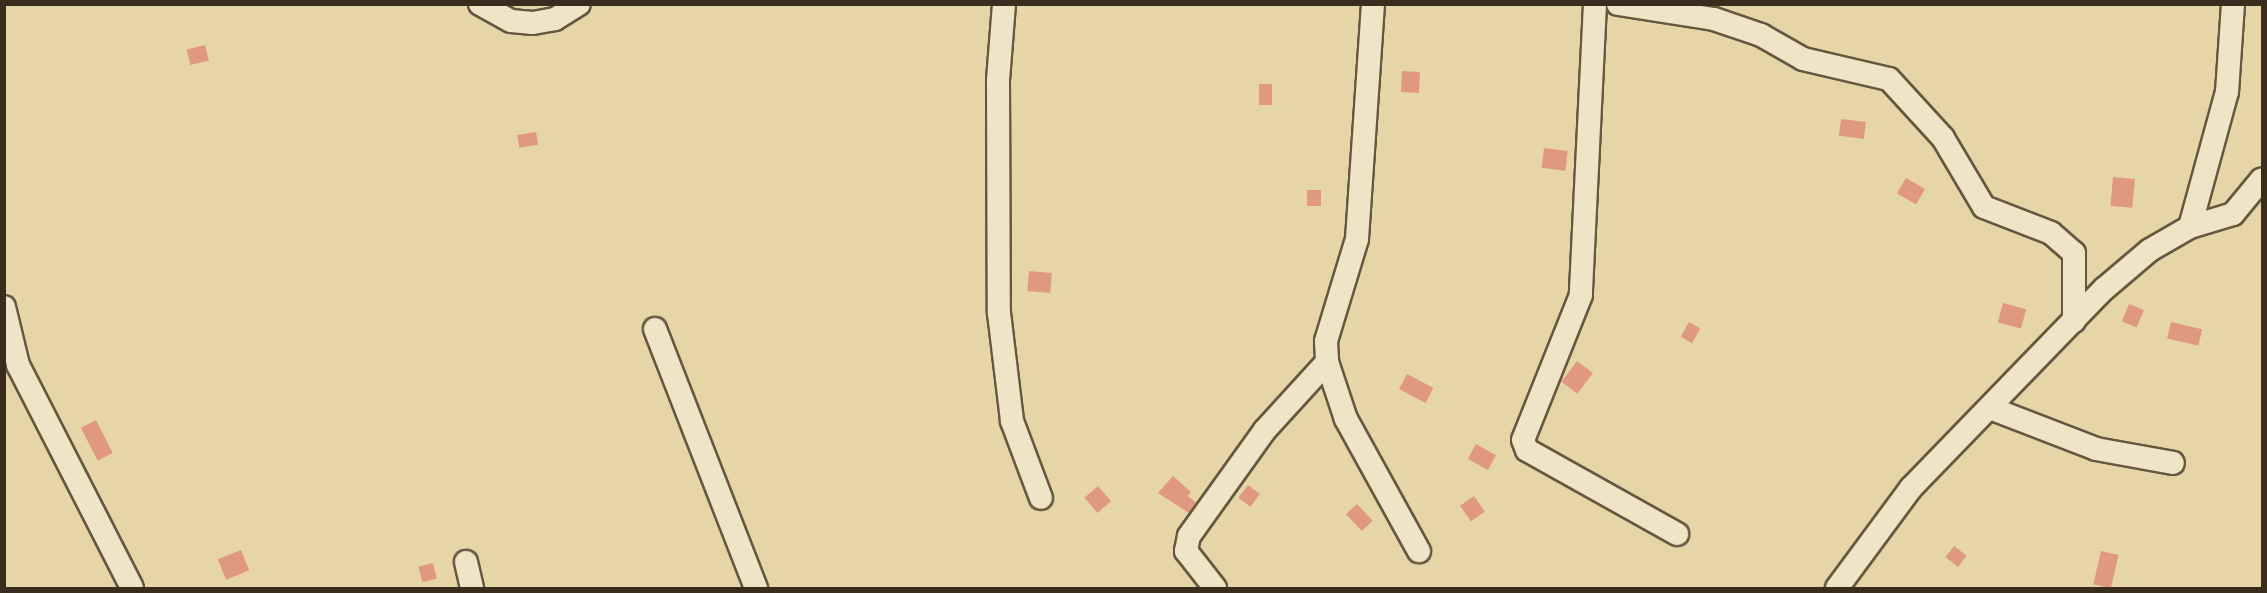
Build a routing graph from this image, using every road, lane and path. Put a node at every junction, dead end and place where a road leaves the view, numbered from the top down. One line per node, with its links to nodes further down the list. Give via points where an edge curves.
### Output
1 (480, 4): 2 (street, via 511,21 533,23 555,19)
2 (579, 4)
3 (1004, 4): 16 (street, via 998,81 999,313 1011,421)
4 (1373, 4): 13 (street, via 1357,239 1326,341)
5 (1594, 4): 17 (street, via 1581,295 1570,333 1522,440 1527,450)
6 (1618, 4): 11 (street, via 1714,19 1761,35 1803,58 1889,79 1943,138 1984,207 2051,233 2073,253)
7 (2234, 4): 9 (street, via 2227,92)
8 (2262, 179): 9 (street, via 2233,214)
9 (2190, 227): 11 (street, via 2150,250)
10 (4, 308): 20 (street, via 18,365)
11 (2074, 321): 14 (street)
12 (655, 328): 22 (street)
13 (1327, 362): 18 (street, via 1346,419); 23 (street, via 1266,430 1189,536 1186,551)
14 (1990, 408): 15 (street, via 2096,449); 24 (street, via 1911,488)
15 (2172, 463)
16 (1041, 498)
17 (1677, 534)
18 (1419, 550)
19 (466, 562): 21 (street)
20 (132, 588)
21 (472, 588)
22 (756, 588)
23 (1215, 588)
24 (1837, 588)

